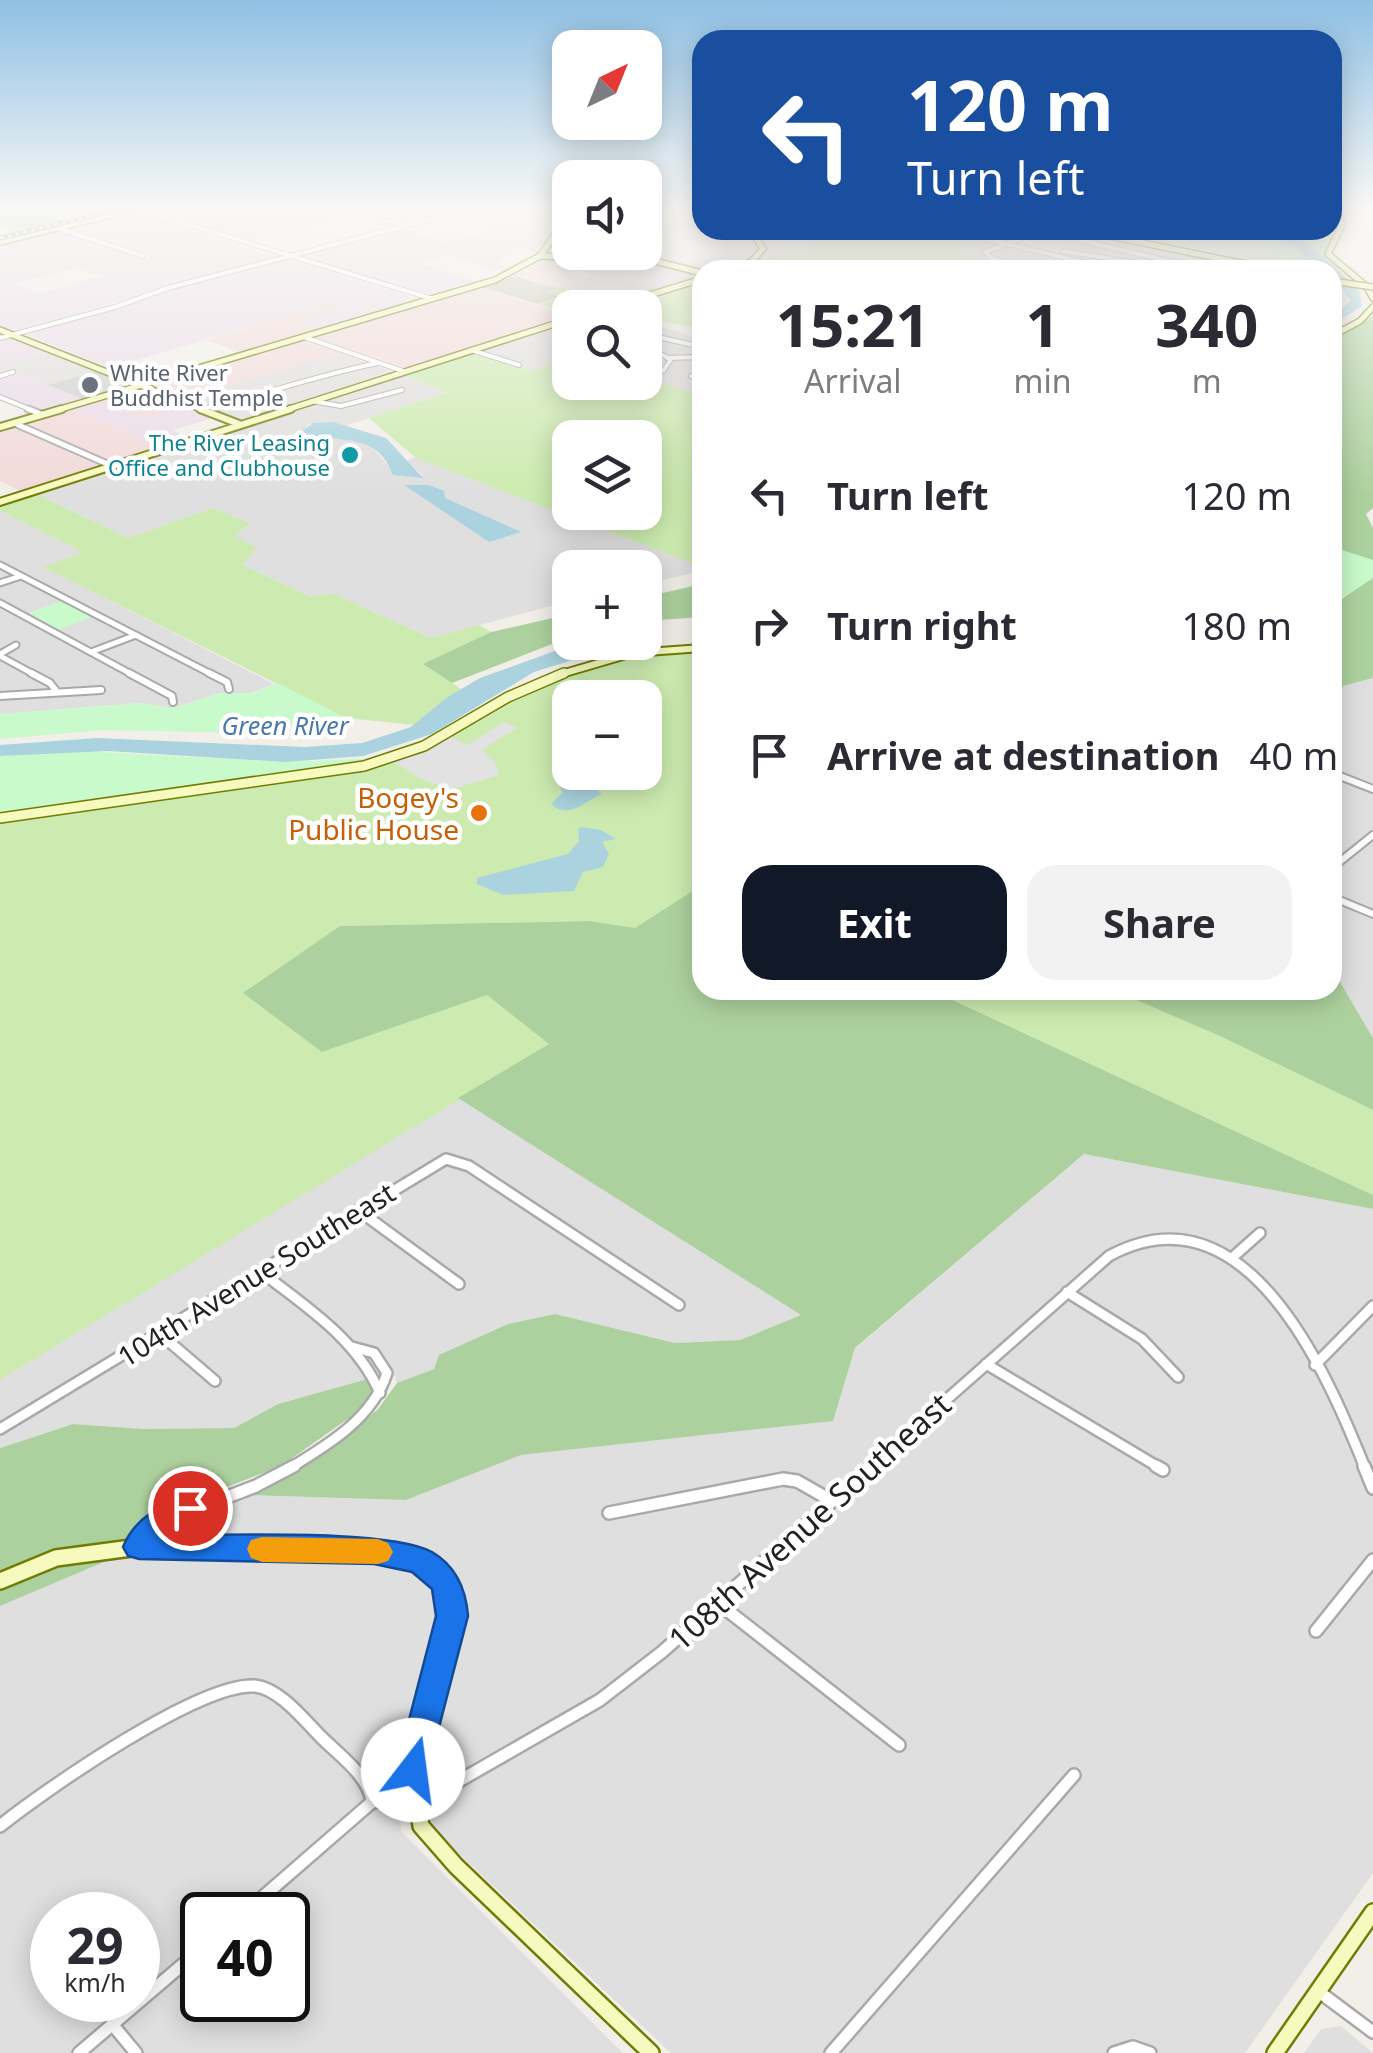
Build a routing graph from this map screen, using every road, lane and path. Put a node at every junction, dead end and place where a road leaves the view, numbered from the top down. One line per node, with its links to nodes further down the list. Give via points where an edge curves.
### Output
1 (124, 303): 7 (street)
2 (419, 303): 8 (street)
3 (1373, 306): 6 (street)
4 (552, 327): 12 (street)
5 (0, 330): 7 (street)
6 (1342, 331)
7 (12, 335): 9 (street); 22 (street)
8 (304, 337): 16 (street); 22 (street)
9 (0, 338)
10 (662, 338): 11 (street)
11 (692, 345)
12 (471, 350): 17 (street); 20 (street)
13 (662, 358): 15 (street)
14 (692, 359): 15 (street)
15 (667, 360): 18 (street)
16 (378, 363): 20 (street); 26 (street)
17 (520, 365)
18 (662, 370)
19 (13, 372): 21 (street)
20 (403, 372): 25 (street)
21 (0, 376)
22 (141, 385): 26 (street); 27 (street)
23 (402, 390): 25 (street, via 342,406)
24 (0, 396): 27 (street)
25 (312, 401): 29 (street)
26 (200, 409): 29 (street)
27 (41, 414): 28 (street)
28 (14, 422): 30 (street); 31 (street)
29 (240, 424): 31 (street)
30 (0, 426)
31 (112, 466): 32 (street)
32 (0, 502)
33 (0, 565): 34 (street)
34 (21, 576): 35 (street); 37 (street)
35 (0, 583)
36 (0, 604): 40 (street)
37 (136, 635): 40 (street); 42 (street, via 227,682)
38 (16, 645): 41 (street)
39 (692, 649): 49 (street, via 633,652 576,667 424,746 364,766)
40 (91, 652): 46 (street)
41 (0, 655): 44 (street)
42 (228, 689)
43 (101, 690): 44 (street)
44 (57, 692): 45 (street)
45 (0, 696)
46 (173, 702)
47 (1342, 778): 48 (street)
48 (1373, 789)
49 (0, 818)
50 (1373, 834): 51 (street)
51 (1342, 860)
52 (1342, 902): 53 (street)
53 (1373, 914)
54 (358, 1210): 57 (street, 104th Avenue Southeast); 58 (street); 60 (street, 104th Avenue Southeast, via 446,1159 470,1166)
55 (1260, 1233): 56 (street)
56 (1233, 1257): 59 (street, 108th Avenue Southeast, via 1191,1241 1150,1240 1122,1247); 65 (street, via 1267,1290)
57 (260, 1271): 62 (street, 104th Avenue Southeast); 63 (street)
58 (459, 1284)
59 (1068, 1292): 64 (street, 108th Avenue Southeast); 66 (street, via 1136,1331)
60 (679, 1306)
61 (1373, 1306): 65 (street)
62 (159, 1334): 67 (street); 69 (street, 104th Avenue Southeast)
63 (352, 1347): 68 (street); 68 (street, via 374,1353 386,1368)
64 (986, 1364): 70 (street); 72 (street, 108th Avenue Southeast)
65 (1315, 1364): 71 (street)
66 (1178, 1377)
67 (215, 1381)
68 (380, 1393): 74 (street, via 300,1462 258,1485 172,1515 143,1536)
69 (0, 1428)
70 (1163, 1470)
71 (1373, 1488)
72 (832, 1501): 73 (street, via 783,1479); 77 (street, 108th Avenue Southeast)
73 (610, 1513)
74 (139, 1547): 76 (street, via 56,1558); 81 (street, via 374,1551 433,1570 451,1594 452,1616 413,1770)
75 (1373, 1560): 78 (street)
76 (0, 1581)
77 (718, 1602): 79 (street); 81 (street, 108th Avenue Southeast, via 600,1700 445,1789)
78 (1316, 1631)
79 (899, 1745)
80 (1074, 1774): 93 (street)
81 (414, 1796): 82 (street, 108th Avenue Southeast); 92 (street, via 422,1826 438,1848)
82 (372, 1802): 83 (street, via 370,1788 268,1690 245,1684 196,1703); 84 (street)
83 (0, 1826)
84 (268, 1892)
85 (1373, 1912): 87 (street)
86 (180, 1967): 88 (street)
87 (1318, 1991): 89 (street); 96 (street)
88 (112, 2024): 90 (street); 91 (street)
89 (1373, 2032)
90 (79, 2053)
91 (136, 2053)
92 (651, 2053)
93 (832, 2053)
94 (1114, 2053): 95 (street)
95 (1150, 2053)
96 (1275, 2053)

